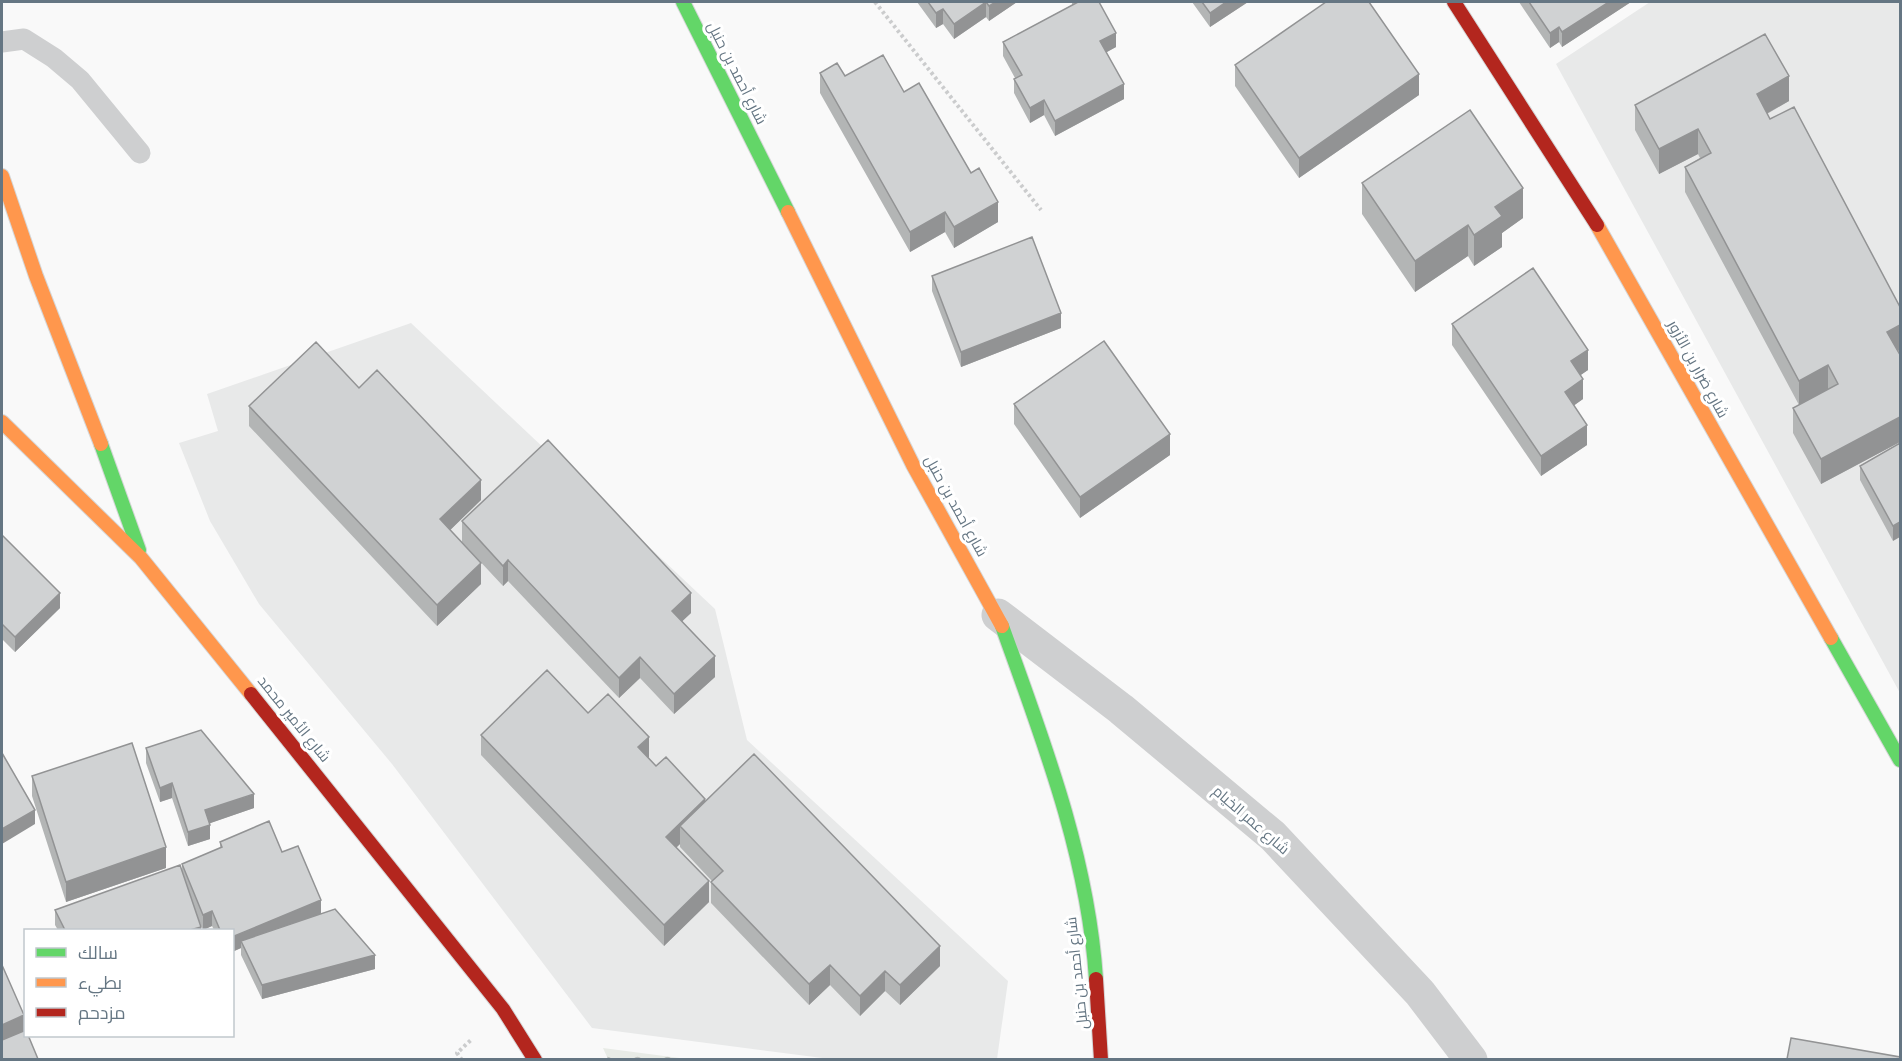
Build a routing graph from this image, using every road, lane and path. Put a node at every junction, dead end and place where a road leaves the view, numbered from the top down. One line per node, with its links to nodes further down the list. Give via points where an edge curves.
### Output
1 (683, 2): 10 (street, شارع أحمد بن حنبل, via 913,465)
2 (875, 2): 7 (path)
3 (1454, 2): 11 (street, شارع ضرار بن الأزور, via 1590,212)
4 (2, 42): 5 (lane, via 24,39 54,58 80,81)
5 (140, 153)
6 (2, 176): 9 (street)
7 (1041, 210)
8 (2, 422): 9 (street, شارع الأمير محمد)
9 (141, 558): 14 (street, شارع الأمير محمد, via 394,870 503,1009)
10 (998, 615): 15 (street, شارع أحمد بن حنبل, via 1053,767 1081,875 1094,952); 16 (street, شارع عمر الخيام, via 1121,709 1273,836 1420,993)
11 (1900, 760)
12 (457, 1053): 13 (path)
13 (462, 1059)
14 (535, 1059)
15 (1101, 1059)
16 (1471, 1059)

